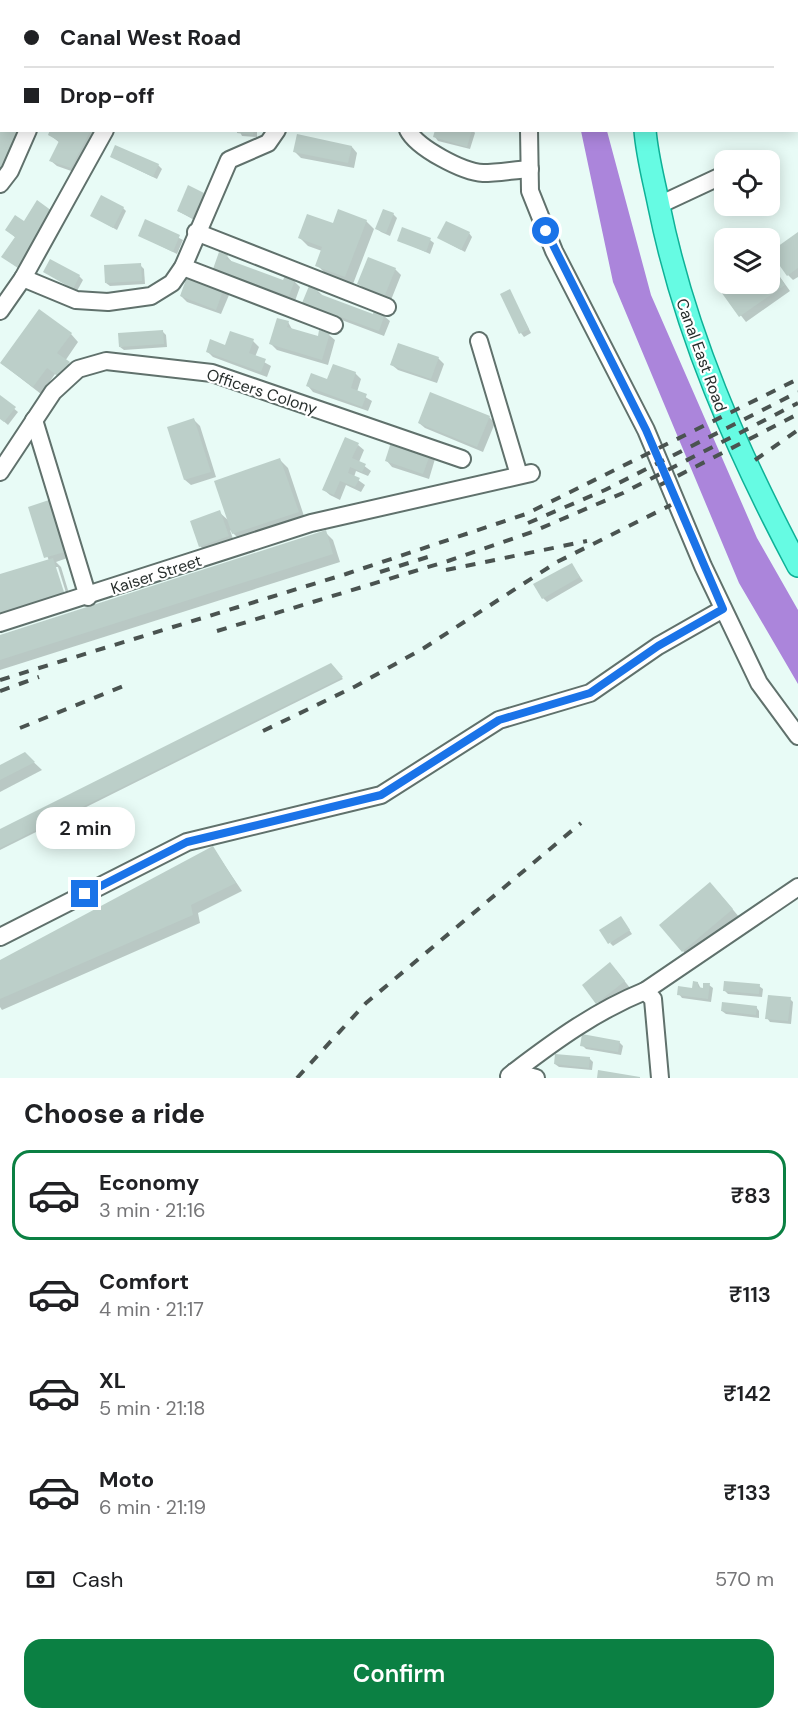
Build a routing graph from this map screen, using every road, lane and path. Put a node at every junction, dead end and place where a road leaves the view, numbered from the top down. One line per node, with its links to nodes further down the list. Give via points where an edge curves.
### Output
1 (27, 132): 9 (street)
2 (104, 132): 13 (street)
3 (276, 132): 11 (street, via 268,142 229,160)
4 (409, 132): 7 (street, via 450,163 481,173)
5 (529, 132): 7 (street)
6 (645, 132): 10 (main road, Canal East Road)
7 (530, 169): 23 (street, via 530,191 554,251 646,430)
8 (714, 179): 10 (street)
9 (0, 184)
10 (659, 205): 21 (main road, Canal East Road, via 673,272 714,391 753,482)
11 (196, 232): 12 (street); 14 (street)
12 (183, 267): 13 (street, via 172,283 151,296 108,302 76,300); 16 (street)
13 (23, 278): 15 (street)
14 (387, 307)
15 (0, 311)
16 (334, 326)
17 (479, 341): 22 (street, Kaiser Street, via 525,474 311,523)
18 (34, 420): 19 (street, Officers Colony, via 78,369 106,361 212,373); 20 (street, Officers Colony); 22 (street)
19 (462, 459)
20 (0, 472)
21 (798, 566)
22 (88, 597): 24 (street, Kaiser Street)
23 (723, 609): 25 (street, via 759,683); 27 (street, via 658,646 590,693 499,720 381,795 187,842)
24 (0, 623)
25 (798, 736)
26 (798, 887): 28 (street)
27 (0, 937)
28 (645, 991): 29 (street, via 570,1029); 31 (street, via 653,999)
29 (510, 1075): 30 (street)
30 (536, 1078)
31 (660, 1078)

